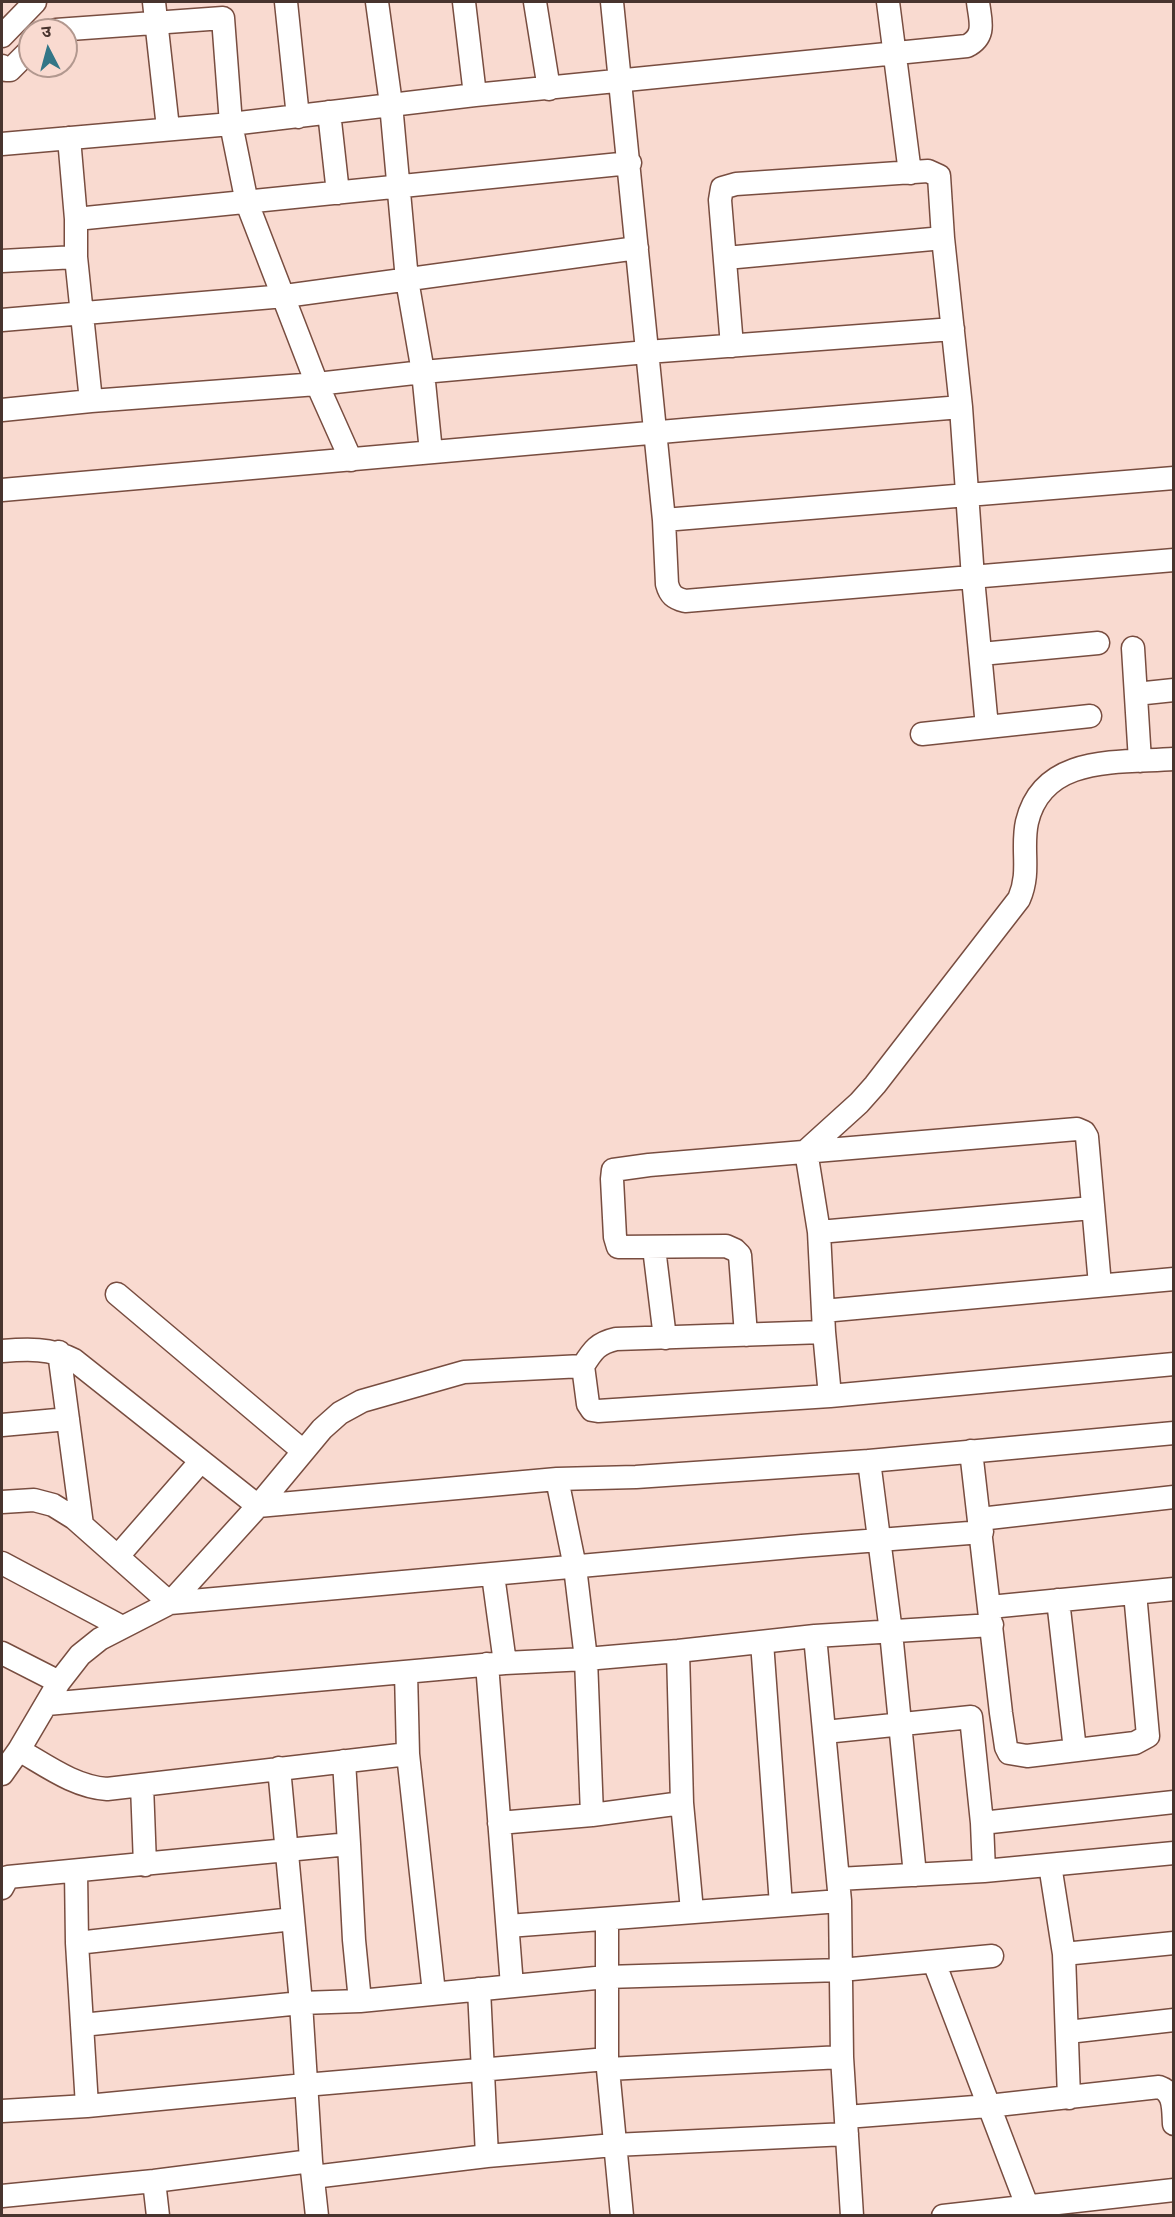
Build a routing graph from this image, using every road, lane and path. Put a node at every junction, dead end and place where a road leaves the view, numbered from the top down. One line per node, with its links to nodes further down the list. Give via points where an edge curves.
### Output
1 (286, 2): 20 (street)
2 (377, 2): 18 (street)
3 (464, 2): 17 (street)
4 (535, 2): 16 (street)
5 (612, 2): 15 (street)
6 (888, 2): 12 (street)
7 (978, 2): 12 (street, via 981,34 976,42)
8 (19, 10): 11 (street)
9 (155, 11): 10 (street); 21 (street, via 223,18); 22 (street)
10 (78, 26)
11 (2, 36)
12 (894, 52): 15 (street); 26 (street)
13 (18, 62): 14 (street, via 10,70)
14 (2, 66)
15 (619, 80): 16 (street); 25 (street)
16 (549, 89): 17 (street)
17 (475, 94): 18 (street)
18 (391, 104): 19 (street); 27 (street)
19 (329, 112): 20 (street); 28 (street)
20 (298, 117): 21 (street)
21 (231, 123): 22 (street); 29 (street)
22 (168, 128): 23 (street)
23 (69, 138): 24 (street); 30 (street)
24 (2, 144)
25 (630, 163): 27 (street); 32 (street)
26 (910, 173): 31 (street, via 928,171 939,176); 34 (street, via 722,188)
27 (398, 187): 28 (street); 36 (street)
28 (338, 193): 29 (street)
29 (247, 203): 30 (street); 37 (street)
30 (76, 219): 33 (street)
31 (943, 238): 34 (street); 40 (street)
32 (637, 248): 36 (street); 42 (street)
33 (76, 256): 35 (street); 38 (street)
34 (726, 258): 41 (street)
35 (2, 261)
36 (407, 280): 37 (street); 43 (street)
37 (285, 296): 38 (street); 44 (street)
38 (83, 312): 39 (street); 45 (street)
39 (2, 320)
40 (953, 329): 41 (street); 46 (street)
41 (732, 346): 42 (street)
42 (647, 352): 43 (street); 48 (street)
43 (423, 372): 44 (street); 49 (street)
44 (317, 384): 45 (street); 50 (street)
45 (90, 401): 47 (street)
46 (961, 407): 48 (street); 53 (street)
47 (2, 410)
48 (654, 430): 49 (street); 54 (street)
49 (431, 452): 50 (street)
50 (351, 460): 52 (street)
51 (1173, 478): 53 (street)
52 (2, 490)
53 (967, 495): 54 (street); 56 (street)
54 (664, 520): 56 (street, via 669,593 685,601)
55 (1173, 560): 56 (street)
56 (973, 578): 59 (street)
57 (1098, 643): 59 (street)
58 (1133, 648): 61 (street)
59 (981, 654): 63 (street)
60 (1173, 690): 61 (street)
61 (1136, 694): 66 (street)
62 (1090, 716): 63 (street)
63 (987, 728): 64 (street)
64 (922, 734)
65 (1173, 759): 66 (street)
66 (1140, 761): 67 (street, via 1078,768 1054,779 1042,791 1027,822 1025,887 1019,899 875,1085)
67 (806, 1151): 68 (street, via 1077,1129 1087,1137); 69 (street); 70 (street, via 613,1170 618,1247)
68 (1092, 1208): 69 (street); 72 (street)
69 (819, 1232): 74 (street)
70 (654, 1248): 75 (street, via 726,1246 735,1250 740,1255); 76 (street)
71 (1173, 1279): 72 (street)
72 (1100, 1285): 74 (street)
73 (117, 1294): 85 (street)
74 (823, 1322): 75 (street); 81 (street)
75 (746, 1335): 76 (street)
76 (665, 1338): 80 (street, via 603,1342 594,1347)
77 (2, 1351): 78 (street)
78 (59, 1352): 82 (street); 87 (street)
79 (1173, 1364): 81 (street)
80 (583, 1365): 81 (street, via 592,1410); 85 (street, via 464,1372 362,1401 321,1429)
81 (830, 1396)
82 (68, 1419): 83 (street); 93 (street)
83 (2, 1425)
84 (1173, 1433): 86 (street)
85 (303, 1451): 92 (street)
86 (971, 1451): 88 (street); 94 (street)
87 (201, 1461): 92 (street); 96 (street)
88 (869, 1461): 89 (street); 95 (street)
89 (557, 1479): 92 (street); 98 (street)
90 (1173, 1497): 94 (street)
91 (2, 1502): 93 (street, via 34,1500 53,1505)
92 (258, 1506): 103 (street)
93 (82, 1525): 96 (street)
94 (981, 1526): 95 (street); 104 (street)
95 (880, 1539): 98 (street); 106 (street)
96 (118, 1556): 103 (street)
97 (2, 1563): 105 (street)
98 (575, 1568): 99 (street); 111 (street)
99 (493, 1575): 103 (street); 112 (street)
100 (1173, 1589): 101 (street)
101 (1135, 1593): 102 (street); 120 (street, via 1148,1736 1135,1743)
102 (1058, 1600): 104 (street); 120 (street)
103 (170, 1603): 105 (street)
104 (991, 1616): 106 (street); 116 (street)
105 (122, 1627): 114 (street, via 80,1655)
106 (891, 1632): 107 (street); 118 (street)
107 (815, 1636): 108 (street); 119 (street)
108 (762, 1642): 109 (street); 141 (street)
109 (678, 1651): 111 (street); 127 (street)
110 (2, 1653): 114 (street)
111 (586, 1659): 112 (street); 128 (street)
112 (496, 1664): 113 (street); 129 (street)
113 (406, 1672): 115 (street); 121 (street)
114 (59, 1682): 115 (street)
115 (47, 1704): 122 (street)
116 (1001, 1713): 117 (street); 120 (street, via 1009,1753 1027,1756)
117 (971, 1717): 118 (street); 130 (street)
118 (899, 1725): 119 (street); 138 (street)
119 (825, 1732): 140 (street)
120 (1075, 1750)
121 (408, 1754): 123 (street); 155 (street)
122 (8, 1760): 125 (street, via 90,1788)
123 (344, 1761): 124 (street); 131 (street)
124 (279, 1768): 125 (street); 132 (street)
125 (142, 1785): 134 (street)
126 (1173, 1802): 130 (street)
127 (682, 1803): 128 (street); 142 (street)
128 (591, 1815): 129 (street)
129 (499, 1823): 145 (street)
130 (982, 1823): 137 (street)
131 (349, 1844): 132 (street); 156 (street)
132 (286, 1850): 134 (street); 143 (street)
133 (1173, 1853): 135 (street)
134 (145, 1865): 136 (street)
135 (1050, 1865): 137 (street); 148 (street)
136 (76, 1871): 139 (street, via 8,1877); 147 (street)
137 (984, 1871): 138 (street)
138 (915, 1875): 140 (street)
139 (2, 1888)
140 (839, 1890): 141 (street); 151 (street)
141 (781, 1905): 142 (street)
142 (692, 1911): 144 (street)
143 (293, 1919): 147 (street); 157 (street)
144 (608, 1919): 145 (street); 152 (street)
145 (508, 1926): 153 (street)
146 (1173, 1942): 148 (street)
147 (77, 1943): 159 (street)
148 (1064, 1954): 160 (street)
149 (992, 1956): 150 (street)
150 (934, 1962): 151 (street); 167 (street)
151 (841, 1970): 152 (street); 161 (street)
152 (606, 1977): 153 (street); 162 (street)
153 (512, 1986): 154 (street)
154 (479, 1989): 155 (street); 163 (street)
155 (434, 1993): 156 (street)
156 (360, 2001): 157 (street)
157 (301, 2003): 159 (street); 164 (street)
158 (1173, 2020): 160 (street)
159 (82, 2025): 166 (street)
160 (1068, 2032): 165 (street)
161 (842, 2057): 162 (street); 170 (street)
162 (608, 2064): 163 (street); 171 (street)
163 (484, 2070): 164 (street); 172 (street)
164 (305, 2085): 166 (street); 173 (street)
165 (1069, 2098): 167 (street); 169 (street, via 1167,2089 1171,2094)
166 (87, 2106): 168 (street)
167 (988, 2106): 170 (street); 177 (street)
168 (2, 2111)
169 (1173, 2124)
170 (847, 2125): 171 (street); 181 (street)
171 (614, 2145): 172 (street); 180 (street)
172 (487, 2156): 173 (street)
173 (312, 2169): 174 (street); 179 (street)
174 (153, 2181): 176 (street); 178 (street)
175 (1173, 2190): 177 (street)
176 (2, 2196)
177 (1029, 2211): 182 (street)
178 (158, 2216)
179 (317, 2216)
180 (622, 2216)
181 (852, 2216)
182 (943, 2216)

